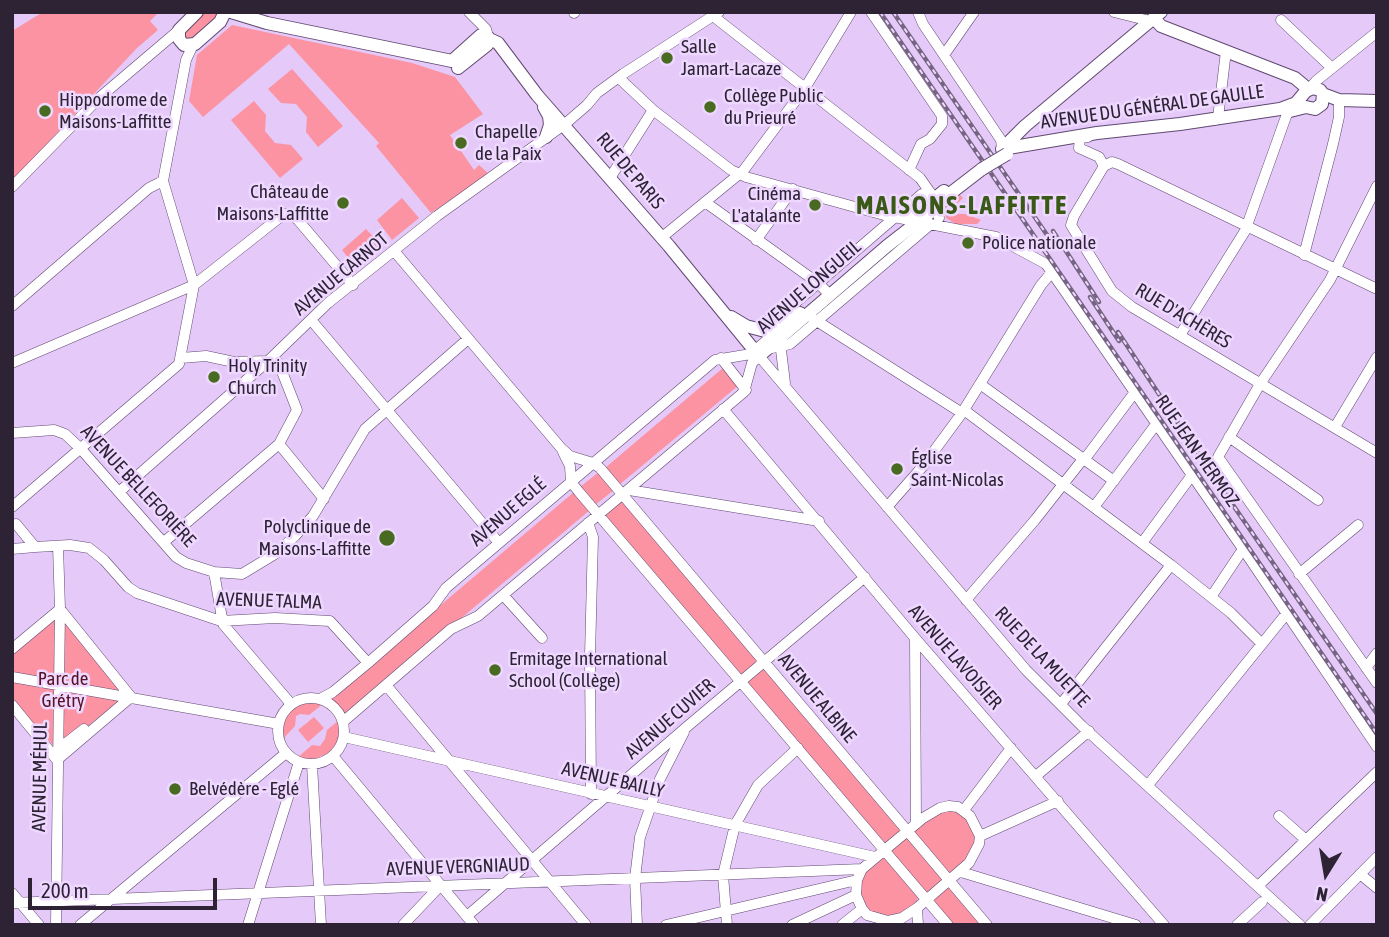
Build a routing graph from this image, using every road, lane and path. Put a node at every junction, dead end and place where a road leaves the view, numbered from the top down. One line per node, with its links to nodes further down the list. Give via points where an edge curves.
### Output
1 (197, 12): 13 (main road)
2 (469, 12): 14 (street, RUE DE PARIS)
3 (851, 12): 19 (street)
4 (871, 12): 34 (street, via 942,116 942,124 921,144)
5 (918, 12): 16 (street)
6 (974, 12): 16 (street)
7 (1114, 12): 10 (street)
8 (716, 14): 18 (street, AVENUE CARNOT); 19 (street)
9 (226, 15): 13 (main road); 14 (main road, via 455,65)
10 (1155, 17): 15 (main road, via 1161,26); 32 (main road, via 1025,126)
11 (1281, 20): 17 (street)
12 (1377, 32): 17 (street)
13 (182, 34): 37 (street, via 186,60); 39 (street, via 99,98)
14 (484, 37): 21 (main road, RUE DE PARIS, via 498,43)
15 (1226, 51): 20 (main road, via 1295,78); 26 (street)
16 (944, 55): 32 (street)
17 (1332, 68): 20 (street)
18 (619, 78): 24 (street, RUE JEAN MERMOZ); 27 (street, AVENUE CARNOT)
19 (805, 88): 34 (street); 35 (street)
20 (1314, 93): 22 (main road, AVENUE DU GÉNÉRAL DE GAULLE); 23 (main road, AVENUE DU GÉNÉRAL DE GAULLE); 25 (main road, AVENUE DU GÉNÉRAL DE GAULLE); 26 (main road, AVENUE DU GÉNÉRAL DE GAULLE, via 1289,107)
21 (537, 95): 27 (main road, RUE DE PARIS); 30 (main road, via 549,116)
22 (1377, 102): 23 (main road, AVENUE DU GÉNÉRAL DE GAULLE)
23 (1339, 105): 48 (street, via 1334,144)
24 (653, 110): 35 (street, RUE JEAN MERMOZ); 36 (street)
25 (1289, 111): 28 (main road, AVENUE DU GÉNÉRAL DE GAULLE); 44 (street)
26 (1218, 118): 28 (street); 29 (main road, AVENUE DU GÉNÉRAL DE GAULLE)
27 (565, 124): 30 (street, AVENUE CARNOT); 36 (main road, RUE DE PARIS)
28 (1187, 127): 31 (main road, AVENUE DU GÉNÉRAL DE GAULLE)
29 (1094, 133): 31 (street); 32 (main road, AVENUE DU GÉNÉRAL DE GAULLE)
30 (546, 136): 47 (street, AVENUE CARNOT)
31 (1078, 141): 32 (main road, AVENUE DU GÉNÉRAL DE GAULLE); 33 (street, via 1079,148 1099,157)
32 (1004, 151): 42 (main road, AVENUE LONGUEIL, bridge)
33 (1104, 166): 44 (street, via 1118,164); 59 (street, RUE D'ACHÈRES, via 1074,216 1072,230 1112,291)
34 (909, 170): 42 (street)
35 (739, 174): 40 (street, RUE JEAN MERMOZ); 41 (street)
36 (610, 178): 45 (main road, RUE DE PARIS)
37 (163, 181): 51 (street); 55 (street, via 149,188)
38 (1377, 186): 49 (street)
39 (12, 187)
40 (793, 189): 43 (street, RUE JEAN MERMOZ); 46 (street)
41 (705, 202): 45 (street); 46 (street)
42 (927, 211): 43 (street, RUE JEAN MERMOZ); 43 (street, via 922,194); 50 (street, RUE JEAN MERMOZ, via 948,226 996,237 1041,260); 54 (main road, AVENUE LONGUEIL); 57 (street)
43 (895, 218): 54 (street)
44 (1247, 226): 48 (street); 59 (street)
45 (662, 238): 56 (main road, RUE DE PARIS)
46 (756, 240): 54 (street)
47 (395, 252): 52 (street, AVENUE CARNOT); 60 (street)
48 (1304, 255): 49 (street)
49 (1336, 270): 53 (street); 70 (street)
50 (1052, 272): 69 (street); 73 (street, RUE JEAN MERMOZ)
51 (194, 285): 52 (street, via 288,213); 64 (street); 67 (street)
52 (353, 285): 58 (street, AVENUE CARNOT)
53 (1377, 289)
54 (825, 290): 57 (main road, AVENUE LONGUEIL); 61 (main road, AVENUE LONGUEIL); 61 (street, via 780,316)
55 (12, 306)
56 (723, 310): 61 (main road, RUE DE PARIS); 61 (main road, RUE DE PARIS)
57 (811, 318): 62 (main road, AVENUE LONGUEIL); 76 (street)
58 (312, 321): 66 (street, AVENUE CARNOT); 75 (street)
59 (1180, 335): 70 (street, RUE D'ACHÈRES)
60 (468, 339): 75 (street, AVENUE BELLEFORIÈRE); 83 (street)
61 (763, 341): 62 (main road, AVENUE LONGUEIL); 65 (street, AVENUE EGLÉ, via 751,354); 71 (street, RUE DE LA MUETTE); 72 (street)
62 (780, 343): 71 (street)
63 (1377, 357): 68 (street)
64 (181, 358): 66 (street); 82 (street)
65 (721, 358): 72 (street); 86 (street, AVENUE EGLÉ)
66 (271, 359): 81 (street, via 279,364 297,410); 91 (street, AVENUE CARNOT)
67 (12, 363)
68 (1373, 372): 78 (street)
69 (980, 384): 76 (street); 85 (street)
70 (1260, 384): 78 (street, RUE D'ACHÈRES); 80 (street)
71 (786, 387): 96 (street, RUE DE LA MUETTE)
72 (746, 390): 74 (street)
73 (1135, 392): 77 (street, RUE JEAN MERMOZ); 85 (street)
74 (723, 409): 92 (street); 99 (street, AVENUE LAVOISIER)
75 (387, 410): 93 (street, AVENUE BELLEFORIÈRE, via 356,440); 104 (street)
76 (963, 412): 90 (street); 96 (street)
77 (1157, 423): 87 (street, RUE JEAN MERMOZ); 88 (street)
78 (1335, 427): 84 (street, RUE D'ACHÈRES)
79 (12, 433): 82 (street, AVENUE BELLEFORIÈRE, via 54,430)
80 (1229, 437): 94 (street); 112 (street, via 1218,457)
81 (279, 444): 93 (street); 103 (street)
82 (80, 447): 91 (street, AVENUE BELLEFORIÈRE); 95 (street)
83 (561, 448): 86 (street); 89 (street, via 570,466)
84 (1377, 453)
85 (1084, 459): 88 (street); 90 (street)
86 (593, 463): 89 (street, AVENUE EGLÉ); 92 (street, AVENUE ALBINE)
87 (1192, 475): 105 (street); 109 (street, RUE JEAN MERMOZ)
88 (1114, 481): 97 (street)
89 (571, 482): 98 (street); 104 (street, AVENUE EGLÉ)
90 (1064, 484): 97 (street); 116 (street)
91 (119, 492): 103 (street, AVENUE BELLEFORIÈRE)
92 (625, 492): 98 (street); 99 (street); 126 (street, AVENUE ALBINE)
93 (324, 499): 111 (street, AVENUE BELLEFORIÈRE, via 295,536 251,570 233,575)
94 (1318, 500)
95 (12, 507)
96 (887, 507): 116 (street, RUE DE LA MUETTE)
97 (1094, 508): 105 (street)
98 (599, 514): 100 (street); 130 (street)
99 (819, 521): 113 (street, AVENUE LAVOISIER)
100 (588, 523): 114 (street); 157 (street, via 593,537)
101 (16, 524): 107 (street)
102 (1358, 525): 112 (street)
103 (164, 542): 111 (street, AVENUE BELLEFORIÈRE, via 186,563)
104 (499, 543): 127 (street, AVENUE EGLÉ)
105 (1142, 543): 110 (street)
106 (58, 546): 107 (street, AVENUE TALMA); 117 (street, AVENUE MÉHUL); 119 (street, AVENUE TALMA, via 89,548 137,593)
107 (35, 547): 108 (street, AVENUE TALMA)
108 (12, 549)
109 (1243, 549): 115 (street); 118 (street, RUE JEAN MERMOZ)
110 (1171, 565): 115 (street); 137 (street)
111 (214, 572): 119 (street)
112 (1299, 573): 128 (street)
113 (865, 577): 121 (street, AVENUE LAVOISIER); 126 (street, AVENUE CUVIER)
114 (503, 595): 120 (street); 132 (street, via 478,617 451,629)
115 (1211, 597): 122 (street)
116 (966, 600): 137 (street, RUE DE LA MUETTE)
117 (60, 613): 123 (street); 125 (street); 133 (street, AVENUE MÉHUL); 134 (street)
118 (1287, 613): 122 (street); 145 (street, RUE JEAN MERMOZ)
119 (221, 621): 127 (street, AVENUE TALMA, via 330,621); 139 (street)
120 (542, 638)
121 (915, 638): 147 (street, AVENUE LAVOISIER); 164 (street)
122 (1261, 643): 156 (street)
123 (12, 649)
124 (1377, 653): 128 (street)
125 (12, 656)
126 (763, 662): 130 (street, AVENUE CUVIER); 164 (street, AVENUE ALBINE)
127 (368, 663): 136 (street, AVENUE EGLÉ)
128 (1366, 668): 131 (street)
129 (12, 677): 133 (street)
130 (741, 681): 142 (street, AVENUE CUVIER); 146 (street)
131 (1377, 683)
132 (386, 685): 140 (street); 151 (street)
133 (59, 687): 134 (street); 149 (street, AVENUE MÉHUL)
134 (128, 697): 141 (street); 149 (street)
135 (12, 698): 149 (street)
136 (321, 698): 139 (street); 140 (street, via 330,702)
137 (1061, 704): 143 (street, RUE DE LA MUETTE)
138 (12, 705): 149 (street)
139 (291, 705): 141 (street)
140 (344, 721): 144 (street)
141 (279, 724): 148 (street)
142 (689, 725): 158 (street, AVENUE CUVIER); 160 (street)
143 (1089, 731): 155 (street); 156 (street, RUE DE LA MUETTE)
144 (344, 737): 150 (street); 151 (street, AVENUE BAILLY)
145 (1377, 747)
146 (798, 748): 163 (street, via 758,785); 167 (street)
147 (1011, 748): 155 (street, AVENUE LAVOISIER); 161 (street)
148 (286, 753): 152 (street); 187 (street)
149 (57, 755): 189 (street, AVENUE MÉHUL)
150 (333, 756): 153 (street); 180 (street)
151 (448, 760): 157 (street, AVENUE BAILLY); 170 (street)
152 (299, 762): 153 (street); 185 (street)
153 (312, 765): 183 (street)
154 (1377, 772): 166 (street)
155 (1036, 776): 159 (street, AVENUE LAVOISIER)
156 (1148, 785): 181 (street, RUE DE LA MUETTE)
157 (591, 794): 158 (street, AVENUE BAILLY)
158 (607, 797): 160 (street, AVENUE BAILLY); 170 (street, AVENUE CUVIER)
159 (1058, 801): 165 (street); 216 (street, AVENUE LAVOISIER)
160 (649, 806): 163 (street, AVENUE BAILLY); 175 (street)
161 (964, 810): 164 (street, via 940,808); 165 (street)
162 (1279, 816): 166 (street)
163 (735, 825): 168 (street, AVENUE BAILLY); 174 (street)
164 (912, 827): 167 (street); 178 (street, AVENUE ALBINE)
165 (981, 836): 172 (street, via 974,857)
166 (1306, 840): 181 (street)
167 (884, 850): 168 (street); 188 (street)
168 (875, 857): 171 (street)
169 (1377, 857): 173 (street)
170 (532, 859): 177 (street); 179 (street, AVENUE CUVIER)
171 (862, 869): 174 (street, AVENUE VERGNIAUD); 176 (street)
172 (961, 872): 178 (street); 215 (street)
173 (1360, 874): 182 (street); 219 (street)
174 (723, 875): 175 (street, AVENUE VERGNIAUD); 194 (street)
175 (635, 878): 177 (street, AVENUE VERGNIAUD); 207 (street)
176 (857, 880): 186 (street); 194 (street)
177 (550, 881): 179 (street, AVENUE VERGNIAUD); 206 (street)
178 (950, 881): 188 (street); 214 (street, AVENUE ALBINE)
179 (504, 883): 180 (street, AVENUE VERGNIAUD); 195 (street, AVENUE CUVIER)
180 (441, 885): 183 (street, AVENUE VERGNIAUD); 195 (street); 204 (street)
181 (1258, 886): 218 (street, RUE DE LA MUETTE)
182 (1377, 888)
183 (320, 891): 185 (street, AVENUE VERGNIAUD); 203 (street)
184 (12, 893): 190 (street)
185 (258, 893): 187 (street, AVENUE VERGNIAUD); 202 (street)
186 (856, 895): 193 (street); 210 (street)
187 (110, 899): 189 (street, AVENUE VERGNIAUD); 201 (street)
188 (927, 900): 192 (street); 213 (street)
189 (55, 901): 190 (street, AVENUE VERGNIAUD); 200 (street, AVENUE MÉHUL)
190 (16, 902): 199 (street)
191 (1262, 902): 217 (street)
192 (917, 908): 197 (street); 212 (street)
193 (862, 909): 196 (street); 211 (street)
194 (724, 911): 208 (street); 209 (street)
195 (467, 916): 205 (street)
196 (872, 921): 198 (street)
197 (901, 921): 198 (street)
198 (887, 923)
199 (39, 925)
200 (56, 925)
201 (80, 925)
202 (248, 925)
203 (321, 925)
204 (403, 925)
205 (474, 925)
206 (586, 925)
207 (637, 925)
208 (666, 925)
209 (727, 925)
210 (792, 925)
211 (842, 925)
212 (918, 925)
213 (948, 925)
214 (987, 925)
215 (1136, 925)
216 (1164, 925)
217 (1237, 925)
218 (1300, 925)
219 (1310, 925)

